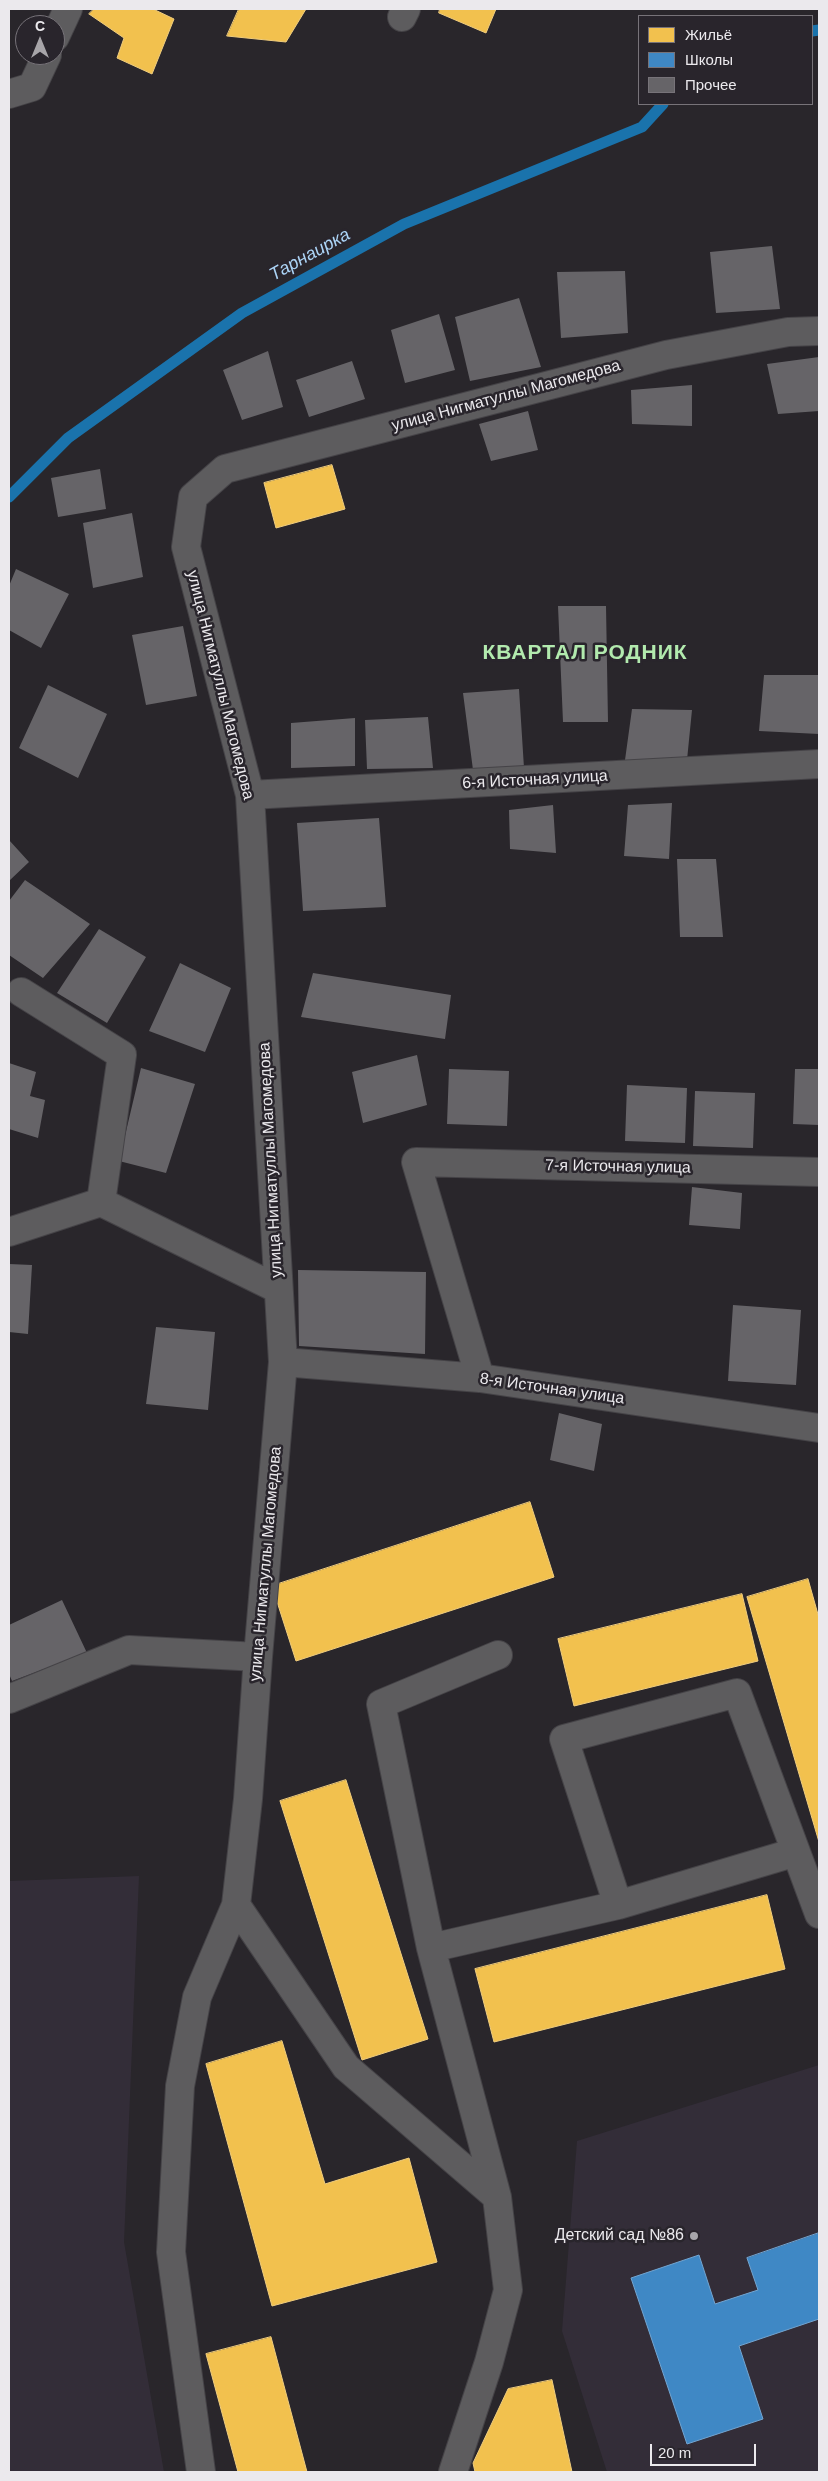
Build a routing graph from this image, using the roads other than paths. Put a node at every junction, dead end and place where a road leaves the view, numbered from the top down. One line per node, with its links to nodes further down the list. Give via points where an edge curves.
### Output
1 (42, 65): 2 (street, via 32,87)
2 (9, 94)
3 (819, 331): 5 (street, улица Нигматуллы Магомедова, via 788,332 666,355 225,469 193,497 186,547)
4 (819, 764): 5 (street, 6-я Источная улица)
5 (250, 795): 10 (street, улица Нигматуллы Магомедова)
6 (21, 992): 8 (street, via 122,1054)
7 (819, 1172): 12 (street, 7-я Источная улица, via 416,1162)
8 (101, 1202): 9 (street); 10 (street)
9 (9, 1232)
10 (278, 1289): 11 (street, улица Нигматуллы Магомедова)
11 (283, 1362): 12 (street, 8-я Источная улица); 15 (street, улица Нигматуллы Магомедова)
12 (480, 1378): 13 (street, 8-я Источная улица)
13 (819, 1428)
14 (498, 1655): 21 (street, via 381,1704)
15 (258, 1657): 16 (street, via 129,1650); 18 (street, улица Нигматуллы Магомедова, via 248,1799)
16 (9, 1699)
17 (796, 1852): 19 (street); 19 (street, via 737,1693 564,1739); 20 (street)
18 (236, 1905): 22 (street, via 346,2067); 23 (street, улица Нигматуллы Магомедова, via 197,1997 180,2096 171,2252)
19 (618, 1905): 21 (street)
20 (819, 1914)
21 (431, 1948): 22 (street)
22 (497, 2197): 24 (street, via 508,2290 489,2362)
23 (201, 2472)
24 (453, 2472)

